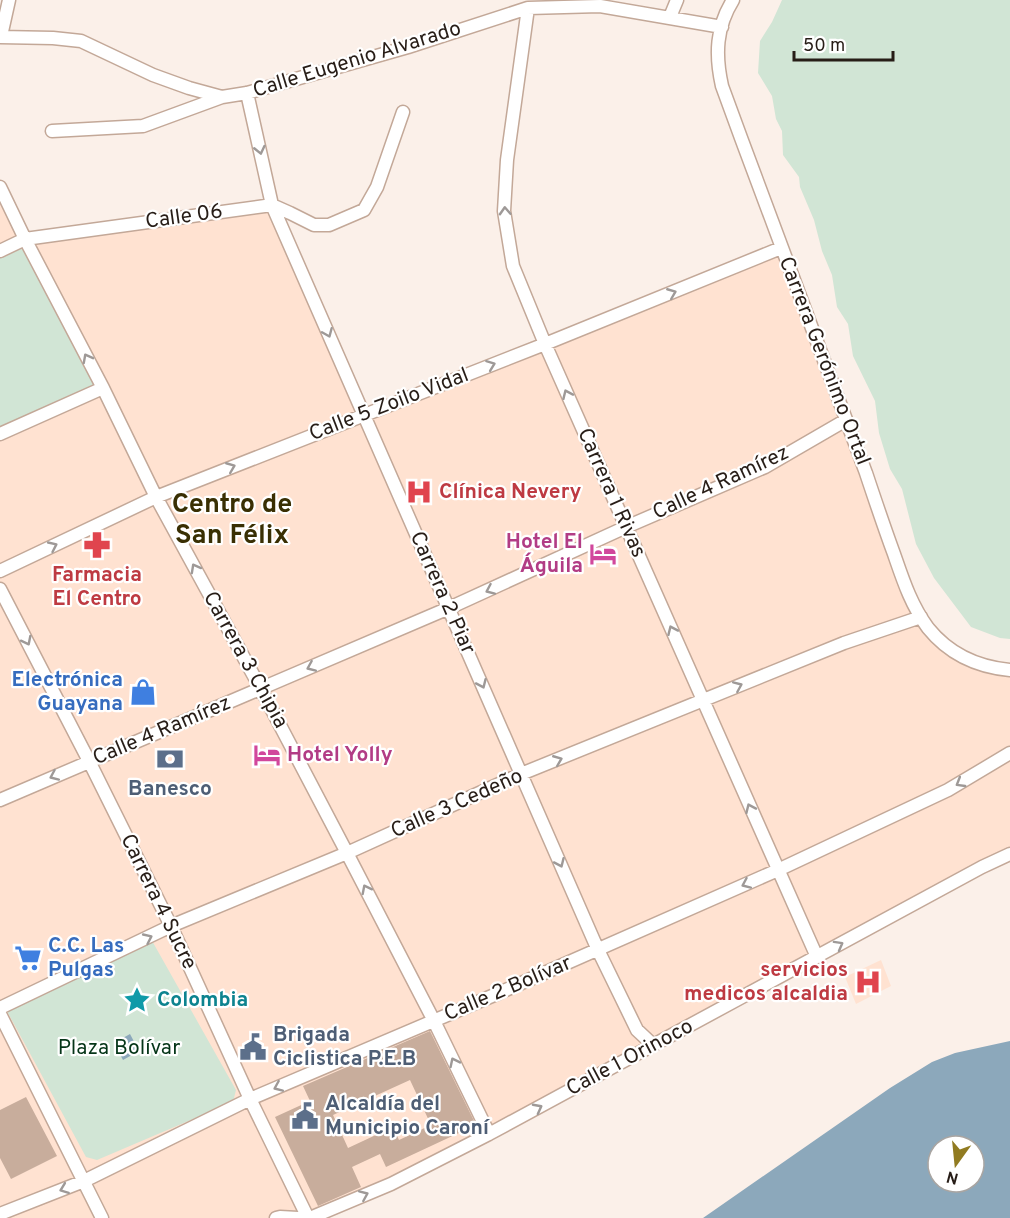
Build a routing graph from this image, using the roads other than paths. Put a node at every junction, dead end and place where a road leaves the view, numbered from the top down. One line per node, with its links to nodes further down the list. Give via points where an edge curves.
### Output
1 (9, 0): 8 (street)
2 (677, 0): 6 (street)
3 (733, 0): 7 (street, Carrera Gerónimo Ortal)
4 (599, 3): 5 (street, Calle Eugenio Alvarado); 6 (street, Calle Eugenio Alvarado)
5 (528, 8): 9 (street, Calle Eugenio Alvarado); 18 (street, Carrera 1 Rivas, one-way to 5, via 513,266 504,211 507,160)
6 (670, 17): 7 (street, Calle Eugenio Alvarado)
7 (722, 27): 16 (street, Carrera Gerónimo Ortal, via 717,52 722,86)
8 (0, 37): 10 (street, Calle Eugenio Alvarado, via 81,41 153,75)
9 (247, 93): 10 (street, Calle Eugenio Alvarado); 14 (street, Carrera 2 Piar, one-way to 14)
10 (222, 98): 12 (street, via 143,126)
11 (403, 112): 14 (street, via 377,187 364,210 329,225 314,225)
12 (52, 131)
13 (0, 187): 15 (street, Carrera 3 Chipia)
14 (272, 205): 15 (street, Calle 06); 20 (street, Carrera 2 Piar, one-way to 20)
15 (25, 239): 17 (street, Calle 06); 19 (street, Carrera 3 Chipia, one-way to 15)
16 (781, 248): 18 (street, Calle 5 Zoilo Vidal, one-way to 16); 21 (street, Carrera Gerónimo Ortal)
17 (0, 251)
18 (545, 344): 20 (street, Calle 5 Zoilo Vidal, one-way to 18); 24 (street, Carrera 1 Rivas, one-way to 18)
19 (103, 388): 22 (street); 23 (street, Carrera 3 Chipia)
20 (363, 415): 23 (street, Calle 5 Zoilo Vidal, one-way to 20); 27 (street, Carrera 2 Piar)
21 (846, 420): 24 (street, Calle 4 Ramírez, via 765,467); 28 (street, Carrera Gerónimo Ortal, via 909,597)
22 (0, 434)
23 (156, 497): 25 (street, Calle 5 Zoilo Vidal, one-way to 23); 30 (street, Carrera 3 Chipia, one-way to 23)
24 (626, 527): 27 (street, Calle 4 Ramírez, one-way to 27); 31 (street, Carrera 1 Rivas, one-way to 24)
25 (0, 571)
26 (0, 590): 33 (street, Carrera 4 Sucre, one-way to 33)
27 (449, 608): 30 (street, Calle 4 Ramírez, one-way to 30); 34 (street, Carrera 2 Piar, one-way to 34)
28 (921, 617): 29 (street, Carrera Gerónimo Ortal, via 938,639 960,656); 31 (street, Calle 3 Cedeño, one-way to 28, via 844,643)
29 (1010, 670)
30 (261, 689): 33 (street, Calle 4 Ramírez); 36 (street, Carrera 3 Chipia)
31 (704, 701): 34 (street, Calle 3 Cedeño, one-way to 31); 38 (street, Carrera 1 Rivas, one-way to 31)
32 (1010, 753): 38 (street, Calle 2 Bolívar, one-way to 38, via 948,790)
33 (88, 761): 35 (street, Calle 4 Ramírez, one-way to 35); 39 (street, Carrera 4 Sucre)
34 (521, 774): 36 (street, Calle 3 Cedeño); 40 (street, Carrera 2 Piar, one-way to 40)
35 (0, 800)
36 (347, 853): 39 (street, Calle 3 Cedeño); 44 (street, Carrera 3 Chipia, one-way to 36)
37 (1010, 854): 41 (street, Calle 1 Orinoco, one-way to 37)
38 (778, 870): 40 (street, Calle 2 Bolívar, one-way to 40); 41 (street, Carrera 1 Rivas)
39 (171, 926): 42 (street, Calle 3 Cedeño, one-way to 39); 46 (street, Carrera 4 Sucre)
40 (598, 950): 44 (street, Calle 2 Bolívar); 45 (street, Carrera 2 Piar, via 636,1030)
41 (817, 957): 45 (street, Calle 1 Orinoco)
42 (0, 1008)
43 (0, 1014): 48 (street)
44 (434, 1021): 46 (street, Calle 2 Bolívar, one-way to 46); 47 (street, Carrera 3 Chipia, one-way to 44)
45 (653, 1045): 47 (street, Calle 1 Orinoco, one-way to 45)
46 (250, 1099): 48 (street, Calle 2 Bolívar); 53 (street, Carrera 4 Sucre)
47 (489, 1134): 53 (street, Calle 1 Orinoco, one-way to 47, via 391,1184)
48 (84, 1181): 49 (street, Calle 2 Bolívar, one-way to 49); 50 (street)
49 (0, 1214)
50 (102, 1218)
51 (276, 1218): 52 (street)
52 (298, 1218)
53 (309, 1218)

